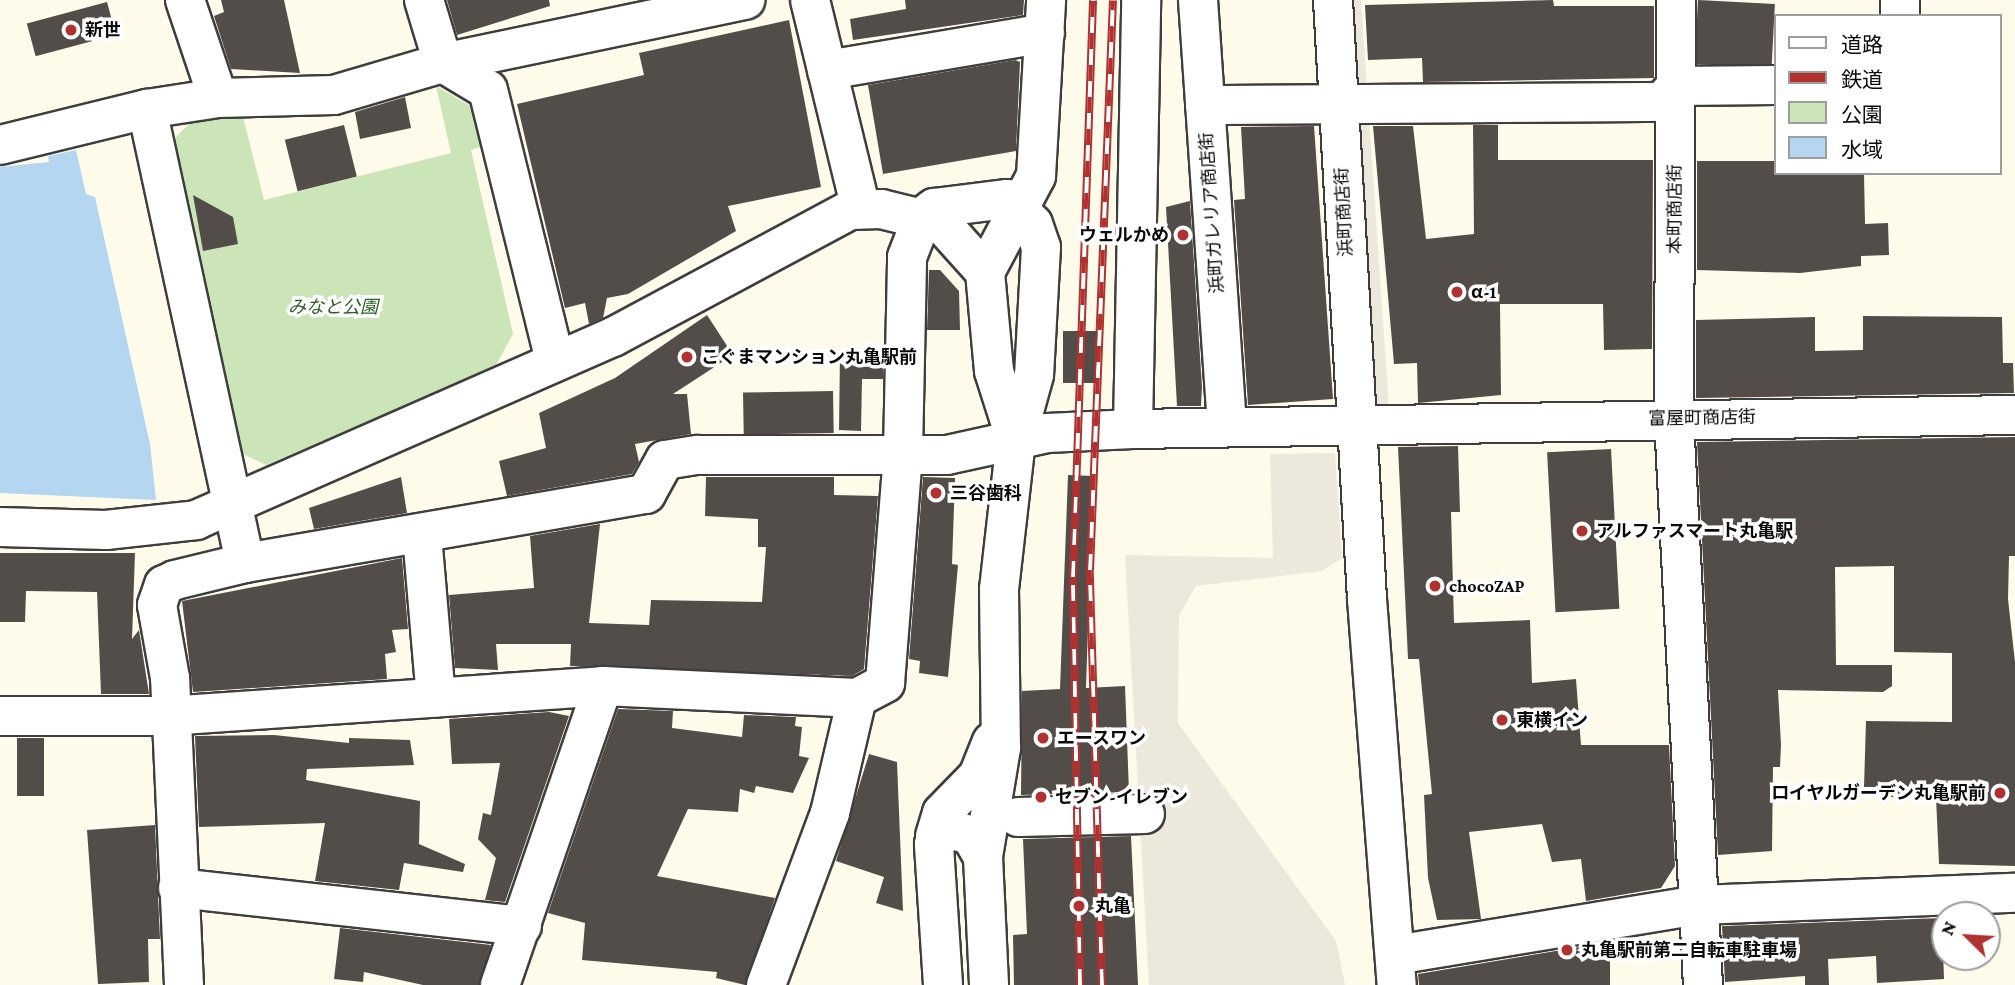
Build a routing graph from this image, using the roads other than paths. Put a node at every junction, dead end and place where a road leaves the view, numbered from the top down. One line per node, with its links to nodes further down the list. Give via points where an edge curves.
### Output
1 (185, 0): 14 (street)
2 (424, 0): 10 (street)
3 (810, 0): 11 (street)
4 (1141, 0): 28 (street)
5 (1198, 0): 16 (street, 浜町ガレリア商店街)
6 (1333, 0): 15 (street, 浜町商店街)
7 (1676, 0): 13 (street, 本町商店街)
8 (727, 2): 10 (street)
9 (1046, 16): 11 (street); 19 (street, via 1037,176)
10 (443, 63): 14 (street, via 334,95); 23 (street, via 488,90)
11 (827, 70): 20 (street)
12 (1773, 85): 13 (street)
13 (1675, 86): 15 (street, via 1662,102); 25 (street, 本町商店街)
14 (218, 98): 17 (street)
15 (1338, 104): 16 (street); 26 (street, 浜町商店街)
16 (1205, 105): 27 (street, 浜町ガレリア商店街)
17 (147, 109): 18 (street); 31 (street)
18 (0, 145)
19 (1017, 207): 21 (street, via 1007,200 946,205); 22 (street); 29 (street, via 1041,247 1034,375)
20 (861, 209): 21 (street); 23 (street, via 806,229 613,337)
21 (923, 216): 22 (street, via 942,224); 30 (street, via 907,257)
22 (985, 272): 29 (street, via 994,371)
23 (555, 361): 31 (street)
24 (2015, 415): 25 (street, 富屋町商店街)
25 (1674, 419): 26 (street, 富屋町商店街); 47 (street, 本町商店街)
26 (1373, 423): 27 (street, 富屋町商店街); 49 (street, 浜町商店街)
27 (1227, 426): 28 (street, 富屋町商店街)
28 (1133, 429): 29 (street, 富屋町商店街)
29 (1016, 440): 30 (street, 富屋町商店街, via 947,455); 40 (street, via 999,589)
30 (903, 453): 33 (street, 富屋町商店街, via 665,460 646,494); 37 (street, via 885,683)
31 (235, 500): 32 (street, via 196,520 161,525); 34 (street)
32 (0, 527)
33 (422, 535): 34 (street); 36 (street)
34 (245, 563): 39 (street, via 175,580 160,593 170,678)
35 (603, 686): 36 (street); 37 (street); 48 (street)
36 (436, 697): 39 (street)
37 (857, 698): 52 (street, via 830,813)
38 (0, 716): 39 (street)
39 (167, 716): 45 (street)
40 (998, 716): 43 (street, via 984,764 942,813); 44 (street, via 999,774)
41 (1145, 814): 42 (street)
42 (1018, 817)
43 (935, 836): 44 (street, via 942,829 961,830); 53 (street)
44 (983, 857): 54 (street)
45 (178, 888): 48 (street); 50 (street)
46 (2015, 893): 47 (street)
47 (1698, 905): 49 (street); 55 (street, 本町商店街)
48 (522, 926): 51 (street)
49 (1396, 970)
50 (184, 985)
51 (500, 985)
52 (766, 985)
53 (943, 985)
54 (989, 985)
55 (1703, 985)

